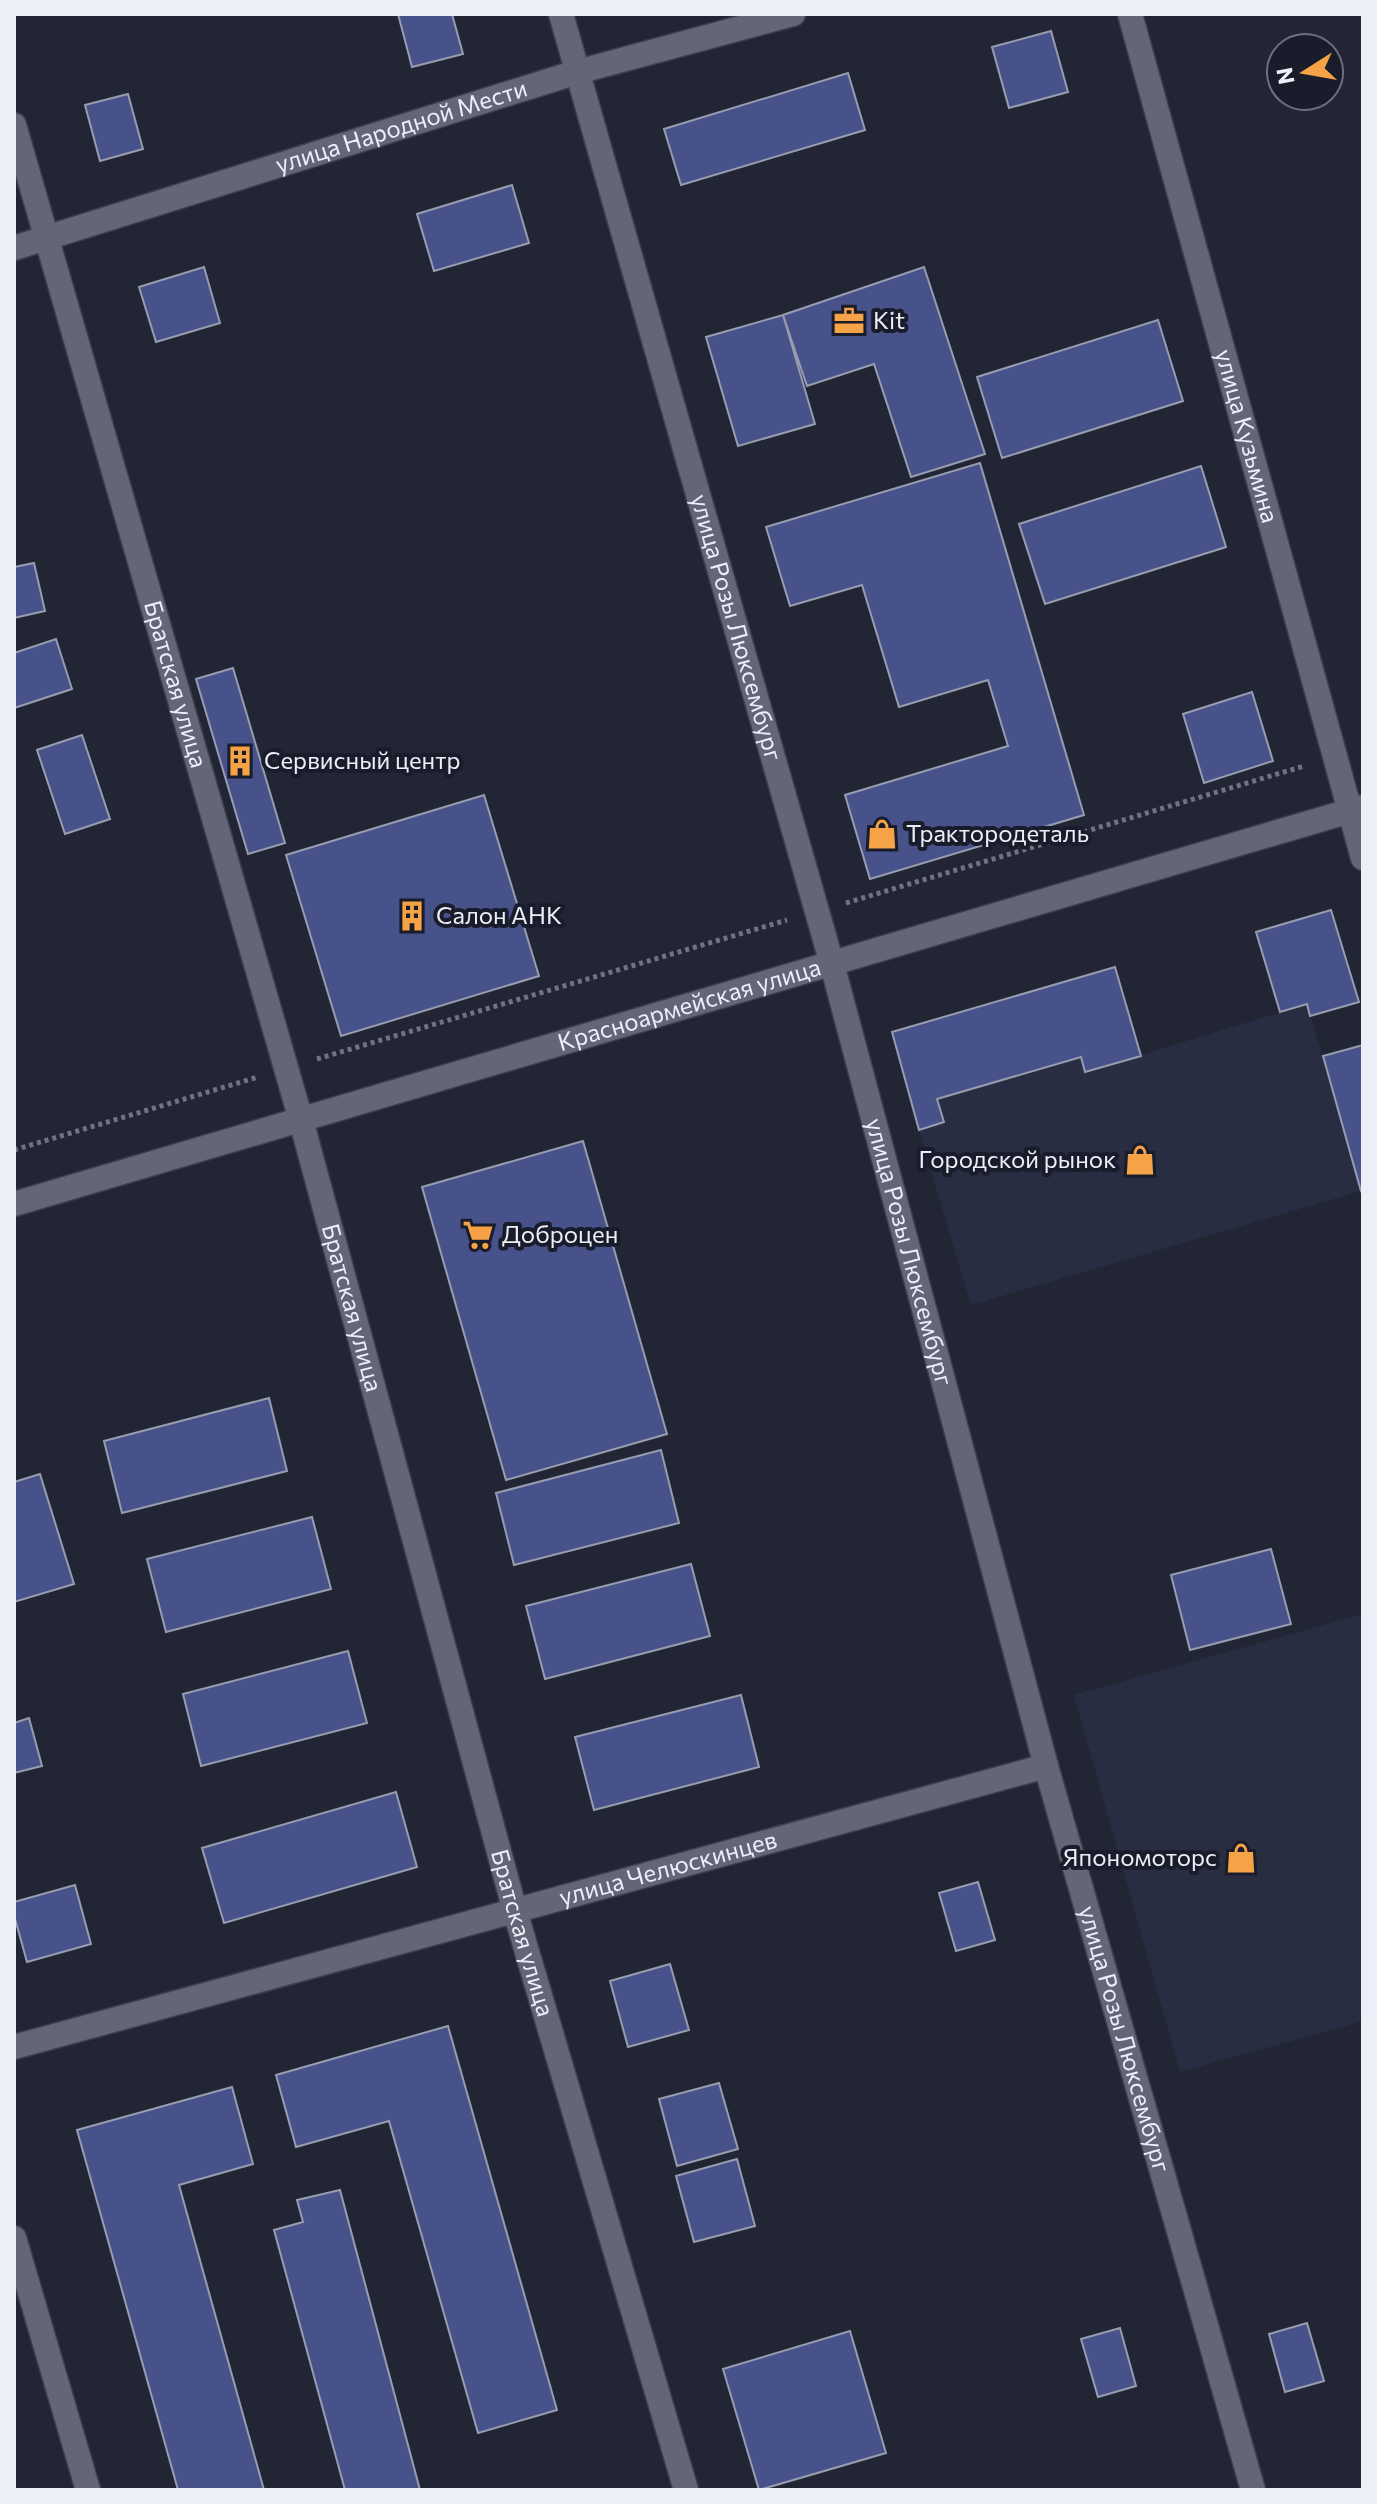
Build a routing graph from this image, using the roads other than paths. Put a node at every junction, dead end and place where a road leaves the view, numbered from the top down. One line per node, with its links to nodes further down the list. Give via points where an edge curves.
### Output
1 (561, 14): 4 (street, улица Розы Люксембург)
2 (793, 14): 4 (street, улица Народной Мести)
3 (1130, 14): 8 (street, улица Кузьмина, via 1334,758)
4 (577, 72): 6 (street, улица Народной Мести); 10 (street, улица Розы Люксембург)
5 (14, 125): 6 (street, Братская улица)
6 (46, 238): 7 (street, улица Народной Мести); 11 (street, Братская улица)
7 (14, 248)
8 (1356, 809): 9 (street, улица Кузьмина); 10 (street, Красноармейская улица)
9 (1363, 858)
10 (832, 964): 11 (street, Красноармейская улица); 13 (street, улица Розы Люксембург)
11 (301, 1120): 12 (street, Красноармейская улица); 14 (street, Братская улица)
12 (14, 1204)
13 (1046, 1766): 14 (street, улица Челюскинцев); 19 (street, улица Розы Люксембург)
14 (515, 1911): 15 (street, улица Челюскинцев); 18 (street, Братская улица)
15 (14, 2047)
16 (14, 2238): 17 (street)
17 (88, 2490)
18 (686, 2490)
19 (1253, 2490)

